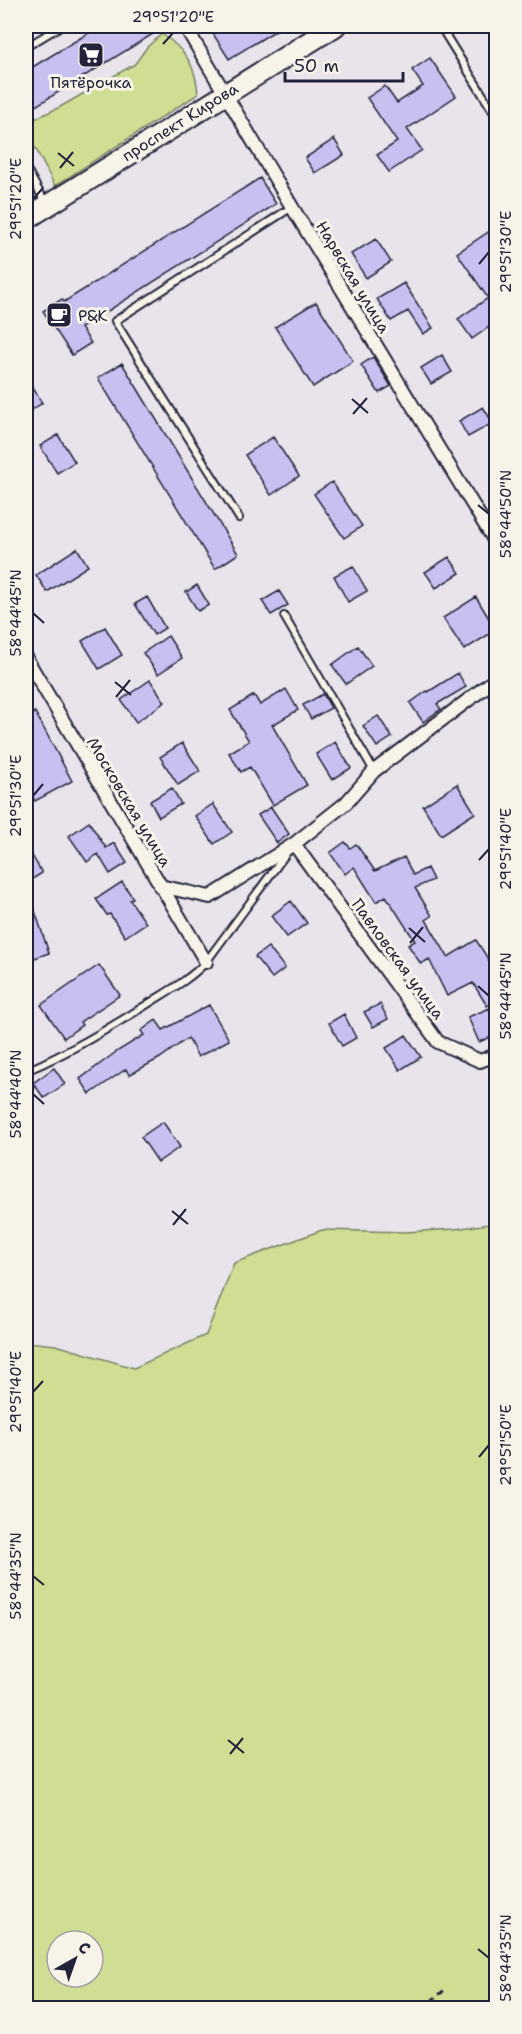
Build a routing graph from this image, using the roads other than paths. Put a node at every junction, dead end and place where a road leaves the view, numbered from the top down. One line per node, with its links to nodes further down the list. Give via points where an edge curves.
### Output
1 (61, 26): 5 (lane)
2 (185, 26): 6 (street, Нарвская улица)
3 (335, 26): 6 (main road, проспект Кирова)
4 (440, 26): 7 (lane)
5 (26, 47)
6 (225, 94): 9 (main road, проспект Кирова); 10 (street, Нарвская улица)
7 (496, 116)
8 (26, 168): 9 (lane)
9 (47, 205): 11 (main road, проспект Кирова)
10 (292, 207): 12 (lane, via 115,321); 13 (street, Нарвская улица)
11 (26, 219)
12 (238, 518)
13 (496, 543)
14 (284, 616): 17 (lane)
15 (26, 658): 19 (street, Московская улица)
16 (496, 679): 17 (street)
17 (374, 771): 18 (street, via 346,803)
18 (294, 844): 19 (street, via 210,897); 20 (lane); 21 (street, Павловская улица, via 438,1041 480,1061)
19 (160, 886): 20 (street, Московская улица)
20 (206, 962): 22 (lane, via 194,975 125,1019)
21 (496, 1055)
22 (26, 1071)

